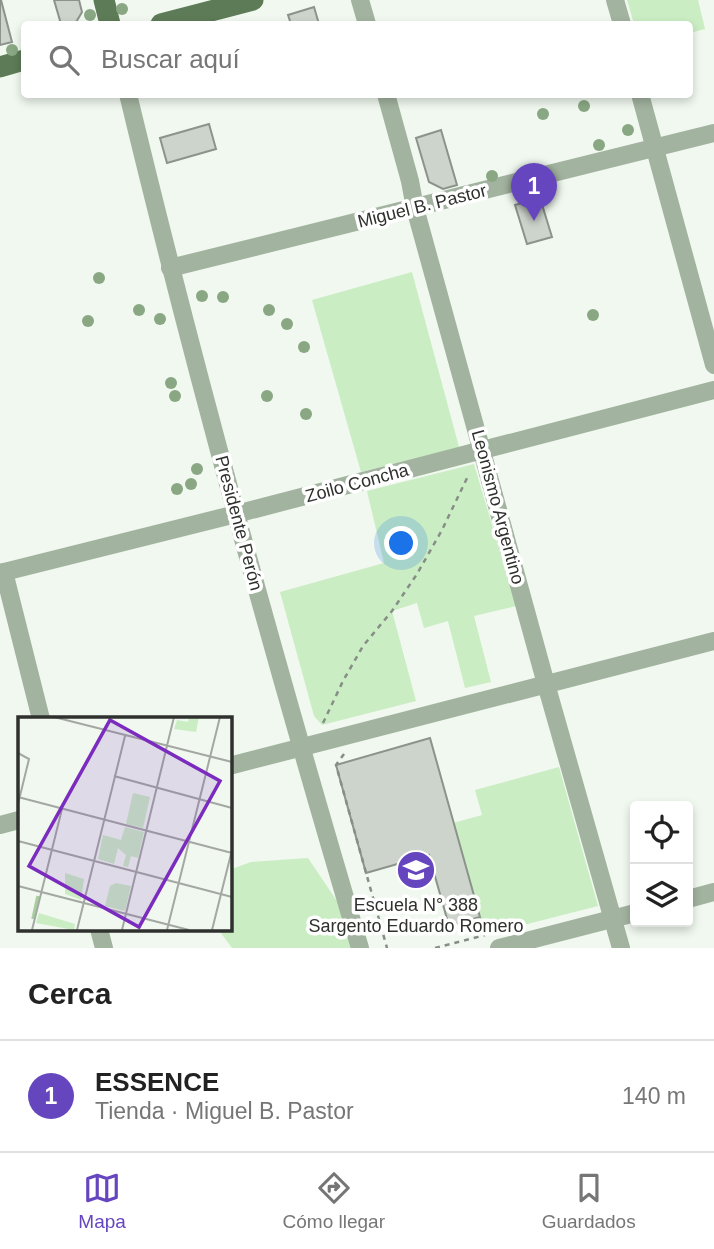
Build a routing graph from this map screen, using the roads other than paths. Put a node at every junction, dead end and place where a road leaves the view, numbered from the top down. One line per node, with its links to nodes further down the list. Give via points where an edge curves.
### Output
1 (104, 0): 5 (main road)
2 (253, 0): 6 (main road)
3 (360, 0): 7 (street)
4 (615, 0): 8 (street)
5 (109, 21)
6 (172, 21)
7 (366, 21)
8 (621, 21)
9 (21, 61): 10 (main road)
10 (0, 66)
11 (129, 98): 17 (street, Presidente Perón)
12 (387, 98): 16 (street, Leonismo Argentino)
13 (641, 98): 15 (street)
14 (714, 134): 15 (street, Miguel B. Pastor)
15 (655, 149): 16 (street, Miguel B. Pastor); 18 (street)
16 (415, 208): 17 (street, Miguel B. Pastor); 20 (street, Leonismo Argentino)
17 (170, 268): 21 (street, Presidente Perón)
18 (714, 365)
19 (714, 390): 20 (street, Zoilo Concha)
20 (483, 450): 21 (street, Zoilo Concha); 24 (street, Leonismo Argentino)
21 (236, 514): 22 (street, Zoilo Concha); 26 (street, Presidente Perón)
22 (2, 572): 25 (street)
23 (714, 641): 24 (street)
24 (546, 684): 26 (street); 33 (street, Leonismo Argentino)
25 (40, 717)
26 (309, 745): 27 (street); 36 (street, Presidente Perón)
27 (231, 765)
28 (18, 820): 29 (street)
29 (0, 825)
30 (714, 892): 31 (street)
31 (693, 898)
32 (630, 914): 33 (street)
33 (613, 918): 37 (street); 38 (street, Leonismo Argentino)
34 (99, 930): 35 (street)
35 (104, 948)
36 (360, 948)
37 (499, 948)
38 (621, 948)

